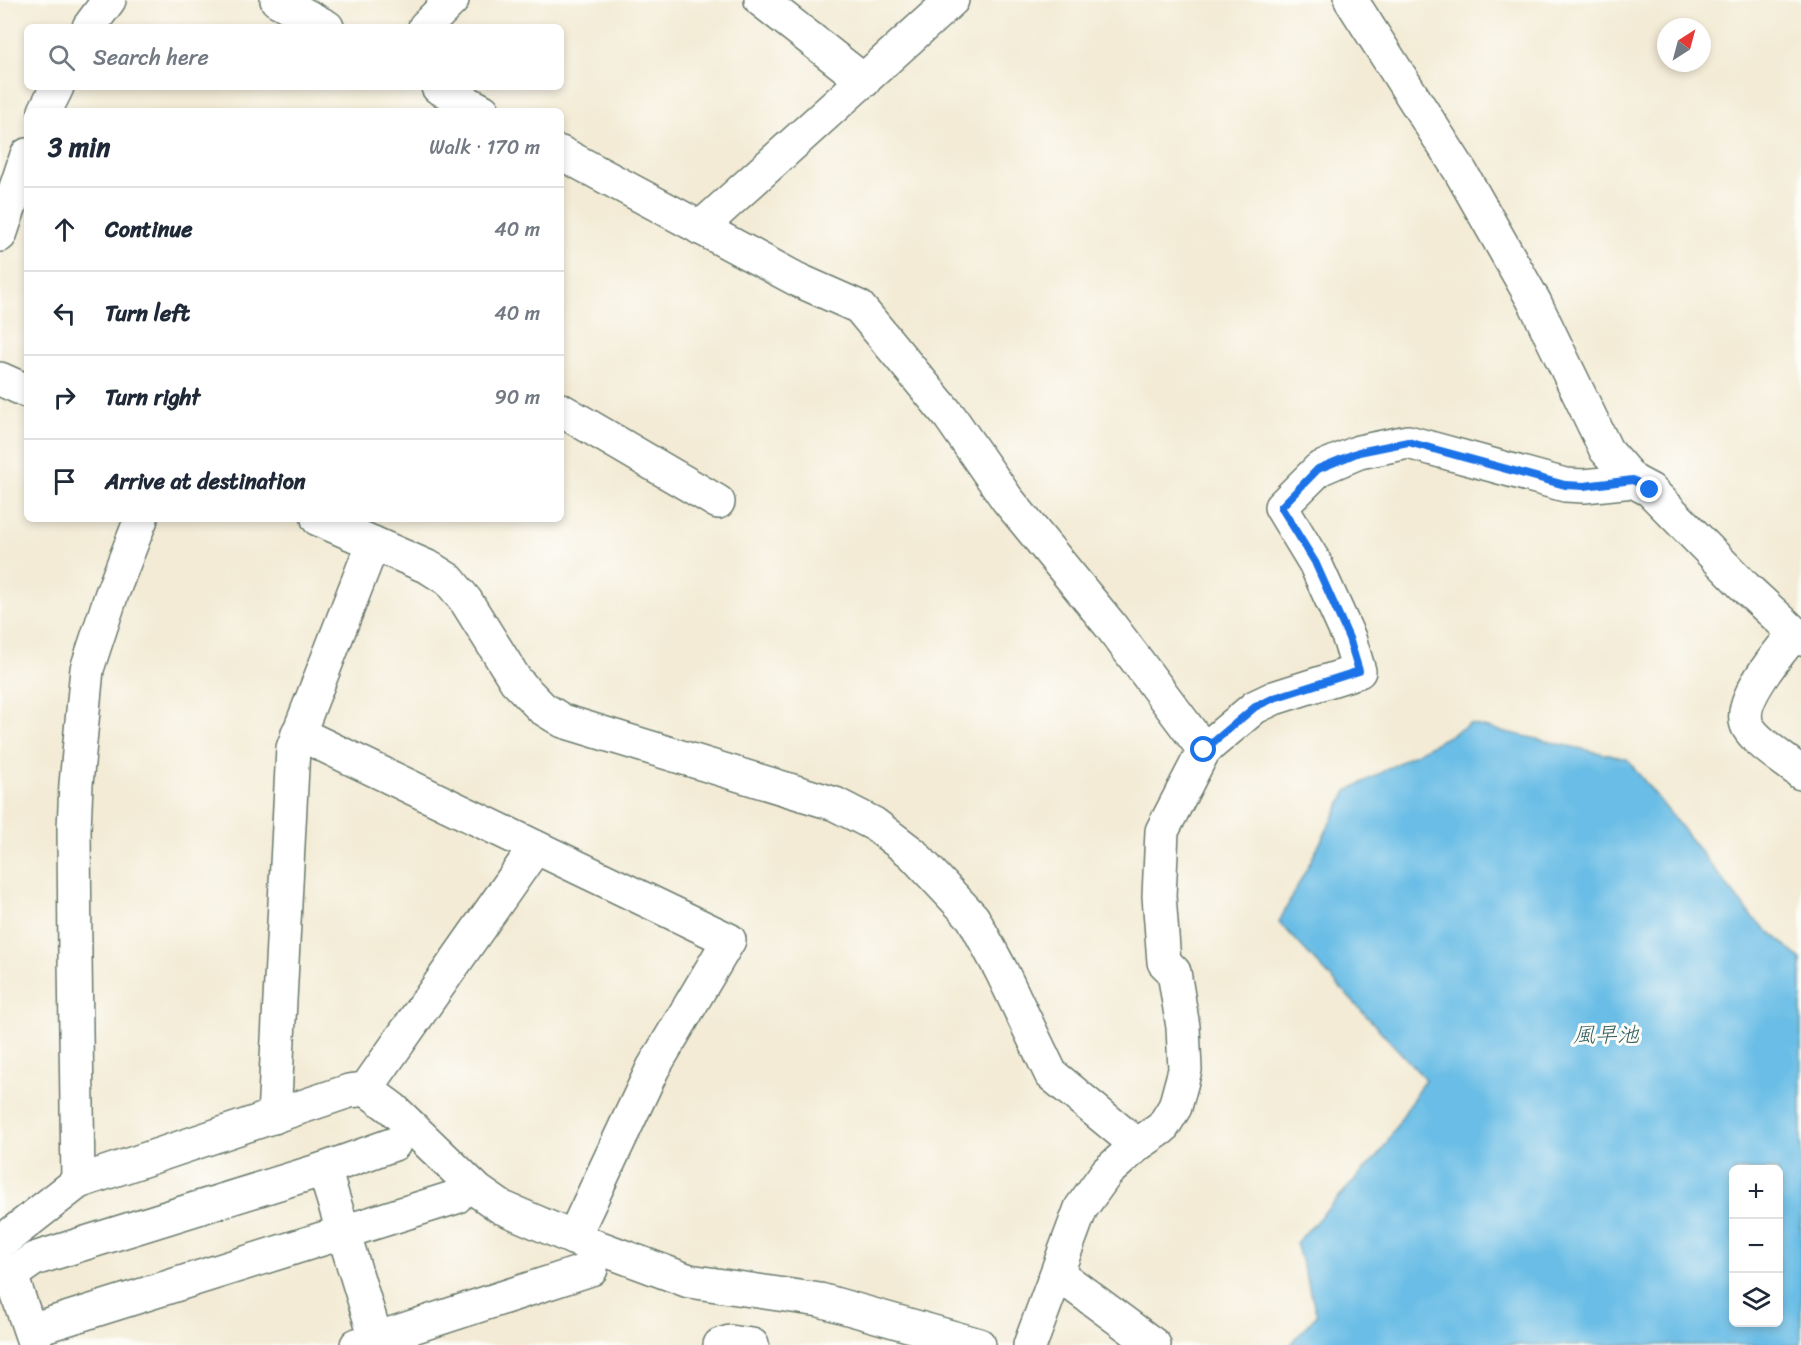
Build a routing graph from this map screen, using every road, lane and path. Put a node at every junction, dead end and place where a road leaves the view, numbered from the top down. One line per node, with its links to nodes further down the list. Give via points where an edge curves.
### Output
1 (109, 0): 7 (street)
2 (278, 0): 8 (street)
3 (452, 0): 9 (street)
4 (761, 0): 10 (street)
5 (952, 0): 10 (street)
6 (1351, 0): 20 (street, via 1459,169 1535,303 1606,450)
7 (91, 24)
8 (322, 24)
9 (428, 24)
10 (864, 81): 15 (street)
11 (444, 90): 12 (street)
12 (477, 108)
13 (564, 155): 15 (street)
14 (24, 164): 16 (street)
15 (700, 228): 27 (street, via 859,307 950,417 1007,499)
16 (0, 235)
17 (0, 379): 18 (street)
18 (24, 390)
19 (564, 412): 21 (street)
20 (1633, 480): 25 (street, via 1650,490); 27 (street, via 1565,485 1408,442 1359,452 1318,469 1281,507 1315,562 1349,638 1359,671 1255,707)
21 (718, 502)
22 (140, 522): 35 (street, via 87,669 82,717 74,829)
23 (325, 522): 24 (street)
24 (373, 543): 26 (street); 33 (street, via 449,580 516,681 542,708 563,721 835,804 874,824 942,882 973,918 1050,1074)
25 (1798, 637): 28 (street, via 1771,663 1745,714 1748,727 1759,739)
26 (298, 733): 29 (street); 31 (street, via 293,748)
27 (1204, 750): 33 (street, via 1162,831 1159,896 1164,962 1174,972 1185,1070 1175,1107 1162,1128)
28 (1801, 773)
29 (535, 848): 30 (street); 38 (street, via 729,940 653,1068)
30 (366, 1089): 31 (street, via 349,1091); 38 (street, via 393,1109 477,1191 501,1207)
31 (274, 1117): 35 (street)
32 (394, 1144): 34 (street)
33 (1137, 1145): 42 (street, via 1107,1172 1081,1208)
34 (324, 1169): 37 (street); 41 (street, via 34,1259)
35 (78, 1182): 39 (street)
36 (456, 1197): 37 (street)
37 (345, 1233): 43 (street); 44 (street)
38 (573, 1238): 47 (street, via 689,1281 820,1300)
39 (0, 1243)
40 (591, 1269): 44 (street)
41 (6, 1272): 43 (street)
42 (1058, 1274): 48 (street); 49 (street)
43 (33, 1337)
44 (370, 1343)
45 (720, 1345): 46 (street)
46 (752, 1345)
47 (979, 1345)
48 (1030, 1345)
49 (1154, 1345)

